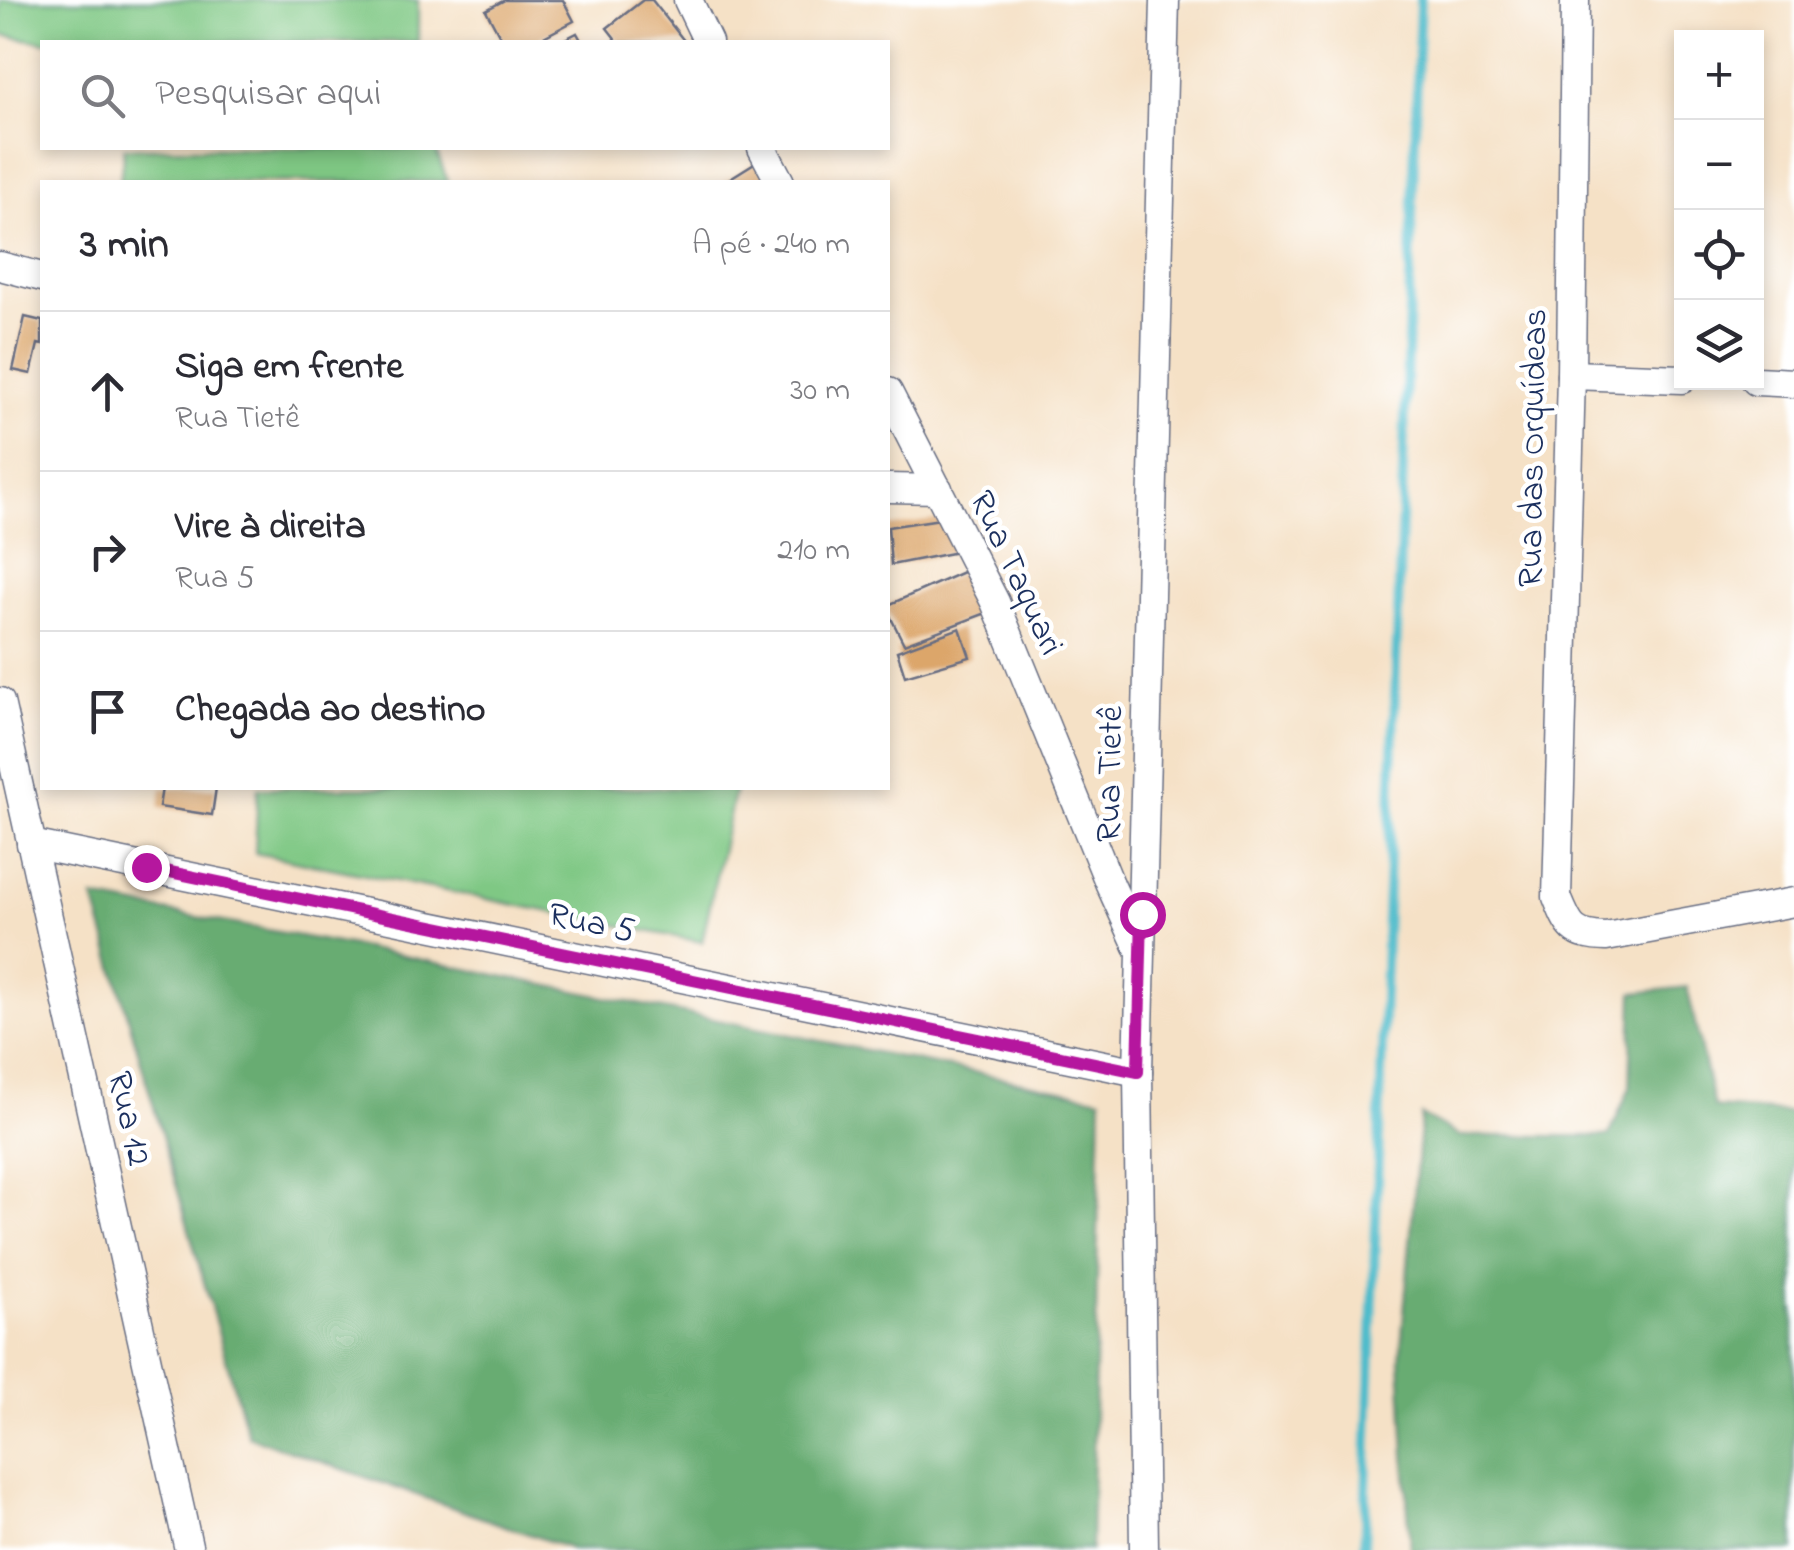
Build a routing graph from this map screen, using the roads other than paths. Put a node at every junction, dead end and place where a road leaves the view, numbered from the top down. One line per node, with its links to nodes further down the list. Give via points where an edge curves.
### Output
1 (688, 0): 4 (street)
2 (1165, 0): 19 (street, Rua Tietê)
3 (1575, 0): 9 (street, Rua das Orquídeas)
4 (707, 40)
5 (763, 150): 6 (street)
6 (779, 180)
7 (0, 266): 8 (street)
8 (40, 276)
9 (1571, 375): 10 (street); 18 (street, Rua das Orquídeas, via 1557,897 1568,925 1585,936 1606,937)
10 (1674, 379)
11 (1764, 381): 12 (street)
12 (1794, 382)
13 (890, 396): 15 (street, Rua Taquari)
14 (890, 488): 15 (street)
15 (938, 490): 19 (street, Rua Taquari, via 995,602)
16 (0, 702): 17 (street, Rua 12)
17 (31, 844): 20 (street, Rua 5); 21 (street, Rua 12)
18 (1794, 902)
19 (1141, 953): 20 (street, Rua Tietê)
20 (1138, 1072): 22 (street, Rua Tietê)
21 (189, 1550)
22 (1144, 1550)

